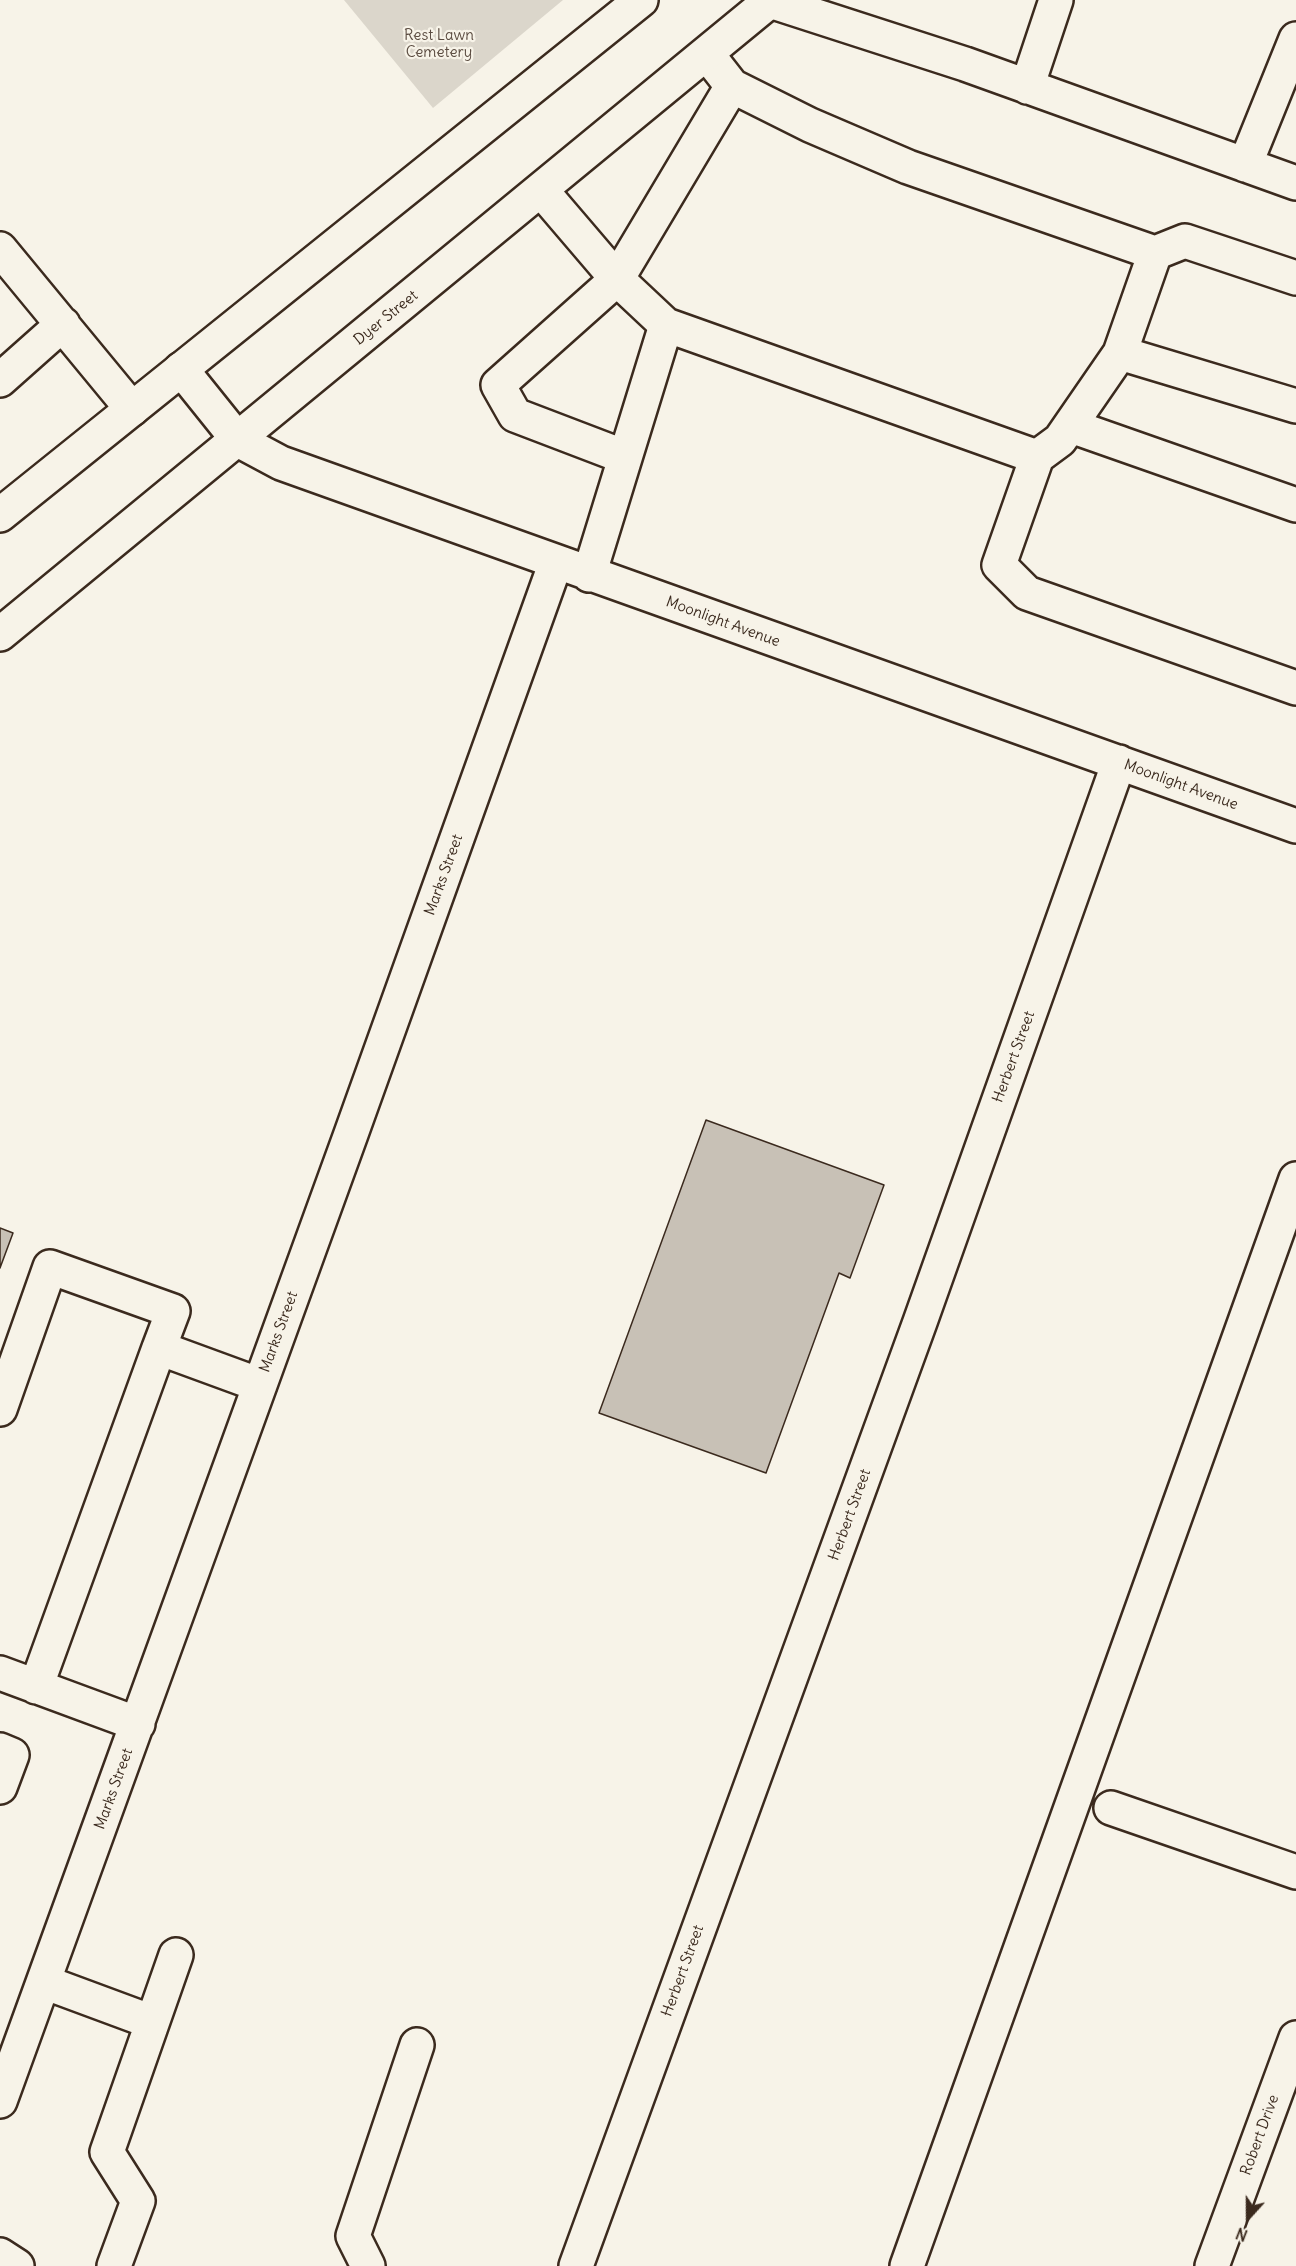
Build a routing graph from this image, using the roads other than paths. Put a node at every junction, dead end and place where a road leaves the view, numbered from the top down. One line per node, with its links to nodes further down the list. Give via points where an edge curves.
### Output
1 (641, 0): 18 (street)
2 (1056, 0): 7 (street)
3 (770, 1): 5 (street, Dyer Street); 7 (street)
4 (1296, 39): 8 (street)
5 (707, 54): 6 (street); 10 (street, Dyer Street)
6 (732, 86): 12 (street, via 810,125 908,166); 14 (street)
7 (1027, 87): 8 (street)
8 (1245, 165): 9 (street)
9 (1296, 183)
10 (541, 190): 14 (street); 23 (street, Dyer Street)
11 (0, 249): 15 (street)
12 (1155, 253): 13 (street, via 1185,241); 17 (street)
13 (1296, 278)
14 (617, 279): 16 (street); 24 (street, via 498,385 515,415)
15 (63, 324): 19 (street); 21 (street)
16 (666, 325): 24 (street); 25 (street)
17 (1120, 353): 20 (street); 22 (street)
18 (182, 369): 21 (street); 23 (street, Moonlight Avenue)
19 (0, 380)
20 (1296, 406)
21 (132, 409): 27 (street)
22 (1071, 426): 25 (street, via 1060,441); 26 (street)
23 (238, 440): 28 (street, Moonlight Avenue, via 280,463); 30 (street, Dyer Street)
24 (625, 457): 29 (street)
25 (1036, 457): 31 (street, via 999,566 1027,593)
26 (1296, 505)
27 (0, 515)
28 (555, 562): 29 (street, Moonlight Avenue); 36 (street, Marks Street)
29 (589, 575): 32 (street, Moonlight Avenue)
30 (0, 634)
31 (1296, 688)
32 (1119, 762): 33 (street, Moonlight Avenue); 55 (street, Herbert Street, via 916,1334)
33 (1296, 826)
34 (1296, 1179): 56 (street)
35 (159, 1348): 36 (street); 37 (street, via 173,1311 50,1267); 39 (street)
36 (260, 1385): 40 (street, Marks Street)
37 (0, 1409)
38 (0, 1673): 39 (street)
39 (36, 1687): 40 (street)
40 (138, 1724): 46 (street, Marks Street)
41 (0, 1750): 42 (street, via 12,1755)
42 (0, 1787)
43 (1111, 1808): 44 (street)
44 (1296, 1872)
45 (176, 1955): 47 (street)
46 (44, 1982): 47 (street); 50 (street, Marks Street)
47 (152, 2022): 53 (street, via 106,2152 138,2201)
48 (1296, 2038): 57 (street, Robert Drive)
49 (417, 2045): 54 (street, via 353,2236)
50 (0, 2102)
51 (0, 2255): 52 (street)
52 (17, 2266)
53 (114, 2266)
54 (368, 2266)
55 (576, 2266)
56 (907, 2266)
57 (1212, 2266)

